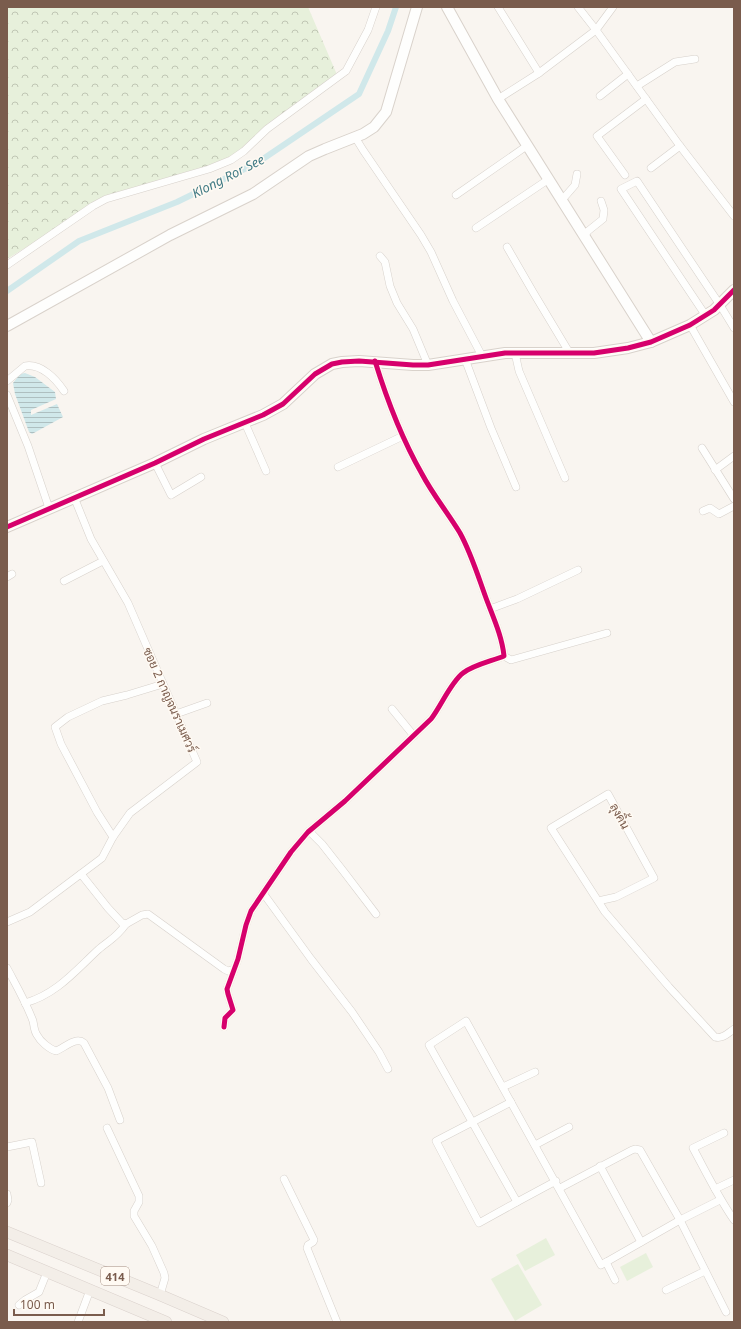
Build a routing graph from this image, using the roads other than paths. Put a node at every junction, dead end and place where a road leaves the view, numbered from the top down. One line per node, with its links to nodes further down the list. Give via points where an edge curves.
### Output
1 (376, 7): 30 (street, via 368,30 346,72 267,129 244,151 231,160 209,169 106,199)
2 (417, 7): 15 (street, via 386,112 374,127)
3 (447, 7): 13 (street)
4 (498, 7): 9 (street)
5 (578, 7): 7 (street)
6 (613, 7): 7 (street)
7 (596, 30): 9 (street); 10 (street)
8 (695, 59): 11 (street, via 675,62)
9 (539, 73): 13 (street)
10 (628, 74): 11 (street); 12 (street)
11 (637, 86): 14 (street)
12 (600, 96)
13 (498, 99): 16 (street)
14 (646, 99): 17 (street); 20 (street, via 596,136)
15 (355, 137): 35 (street, via 309,156 253,194 170,235); 40 (street, via 428,246)
16 (528, 145): 21 (street); 22 (street)
17 (680, 146): 18 (street); 25 (street)
18 (651, 168)
19 (578, 174): 23 (street, via 574,185)
20 (625, 175)
21 (549, 179): 23 (street); 26 (street)
22 (456, 195)
23 (562, 200): 27 (street)
24 (601, 201): 27 (street, via 605,213 603,219)
25 (734, 216)
26 (476, 228)
27 (584, 236): 37 (street)
28 (507, 247): 38 (street)
29 (380, 256): 43 (street, via 385,262 397,304 412,329)
30 (7, 265)
31 (734, 290): 32 (street)
32 (720, 304): 33 (street); 33 (street, via 637,181 621,189); 36 (street)
33 (706, 316): 34 (street)
34 (690, 325): 37 (street); 47 (street)
35 (7, 326)
36 (734, 328)
37 (651, 342): 38 (street, via 601,352)
38 (569, 352): 39 (street)
39 (515, 353): 40 (street); 57 (street, via 519,371)
40 (482, 356): 41 (street)
41 (465, 359): 43 (street); 58 (street)
42 (375, 362): 43 (street); 48 (street, via 348,361 328,366 315,374 278,407); 49 (street)
43 (428, 365)
44 (7, 381): 45 (street, via 27,365 52,376)
45 (64, 390)
46 (7, 396): 62 (street, via 28,446)
47 (734, 402)
48 (245, 423): 52 (street); 55 (street)
49 (403, 436): 53 (street); 68 (street, via 422,475 464,542)
50 (702, 448): 54 (street)
51 (734, 456): 54 (street)
52 (154, 463): 56 (street, via 171,495); 59 (street)
53 (338, 467)
54 (715, 470): 60 (street)
55 (266, 471)
56 (201, 477)
57 (565, 478)
58 (516, 487)
59 (74, 497): 62 (street); 65 (street, ซอย 2 กาญจนราเมศวร์, via 91,540)
60 (734, 499)
61 (734, 506): 63 (street, via 720,514 710,508)
62 (49, 508): 64 (street)
63 (703, 511)
64 (7, 527)
65 (103, 561): 67 (street); 71 (street, ซอย 2 กาญจนราเมศวร์, via 128,603)
66 (578, 570): 68 (street)
67 (64, 581)
68 (490, 609): 70 (street)
69 (607, 633): 70 (street, via 511,660)
70 (504, 656): 75 (street, via 466,670 459,676 432,719)
71 (163, 684): 74 (street, ซอย 2 กาญจนราเมศวร์); 77 (street, via 102,701 68,717 55,727 61,744)
72 (207, 703): 74 (street)
73 (392, 709): 75 (street)
74 (176, 714): 77 (street, ซอย 2 กาญจนราเมศวร์, via 197,762 130,813)
75 (414, 736): 76 (street)
76 (309, 831): 79 (street); 81 (street)
77 (113, 837): 78 (street, ซอย 2 กาญจนราเมศวร์, via 102,858)
78 (81, 874): 82 (street, ซอย 2 กาญจนราเมศวร์, via 30,912); 83 (street, via 108,908)
79 (263, 893): 85 (street, via 252,907); 89 (street, via 352,1012)
80 (598, 901): 80 (street, ลุงคิ้น, via 551,828 608,794 654,878 616,897); 88 (street, ลุงคิ้น, via 630,943 713,1035 721,1038)
81 (376, 914)
82 (7, 922)
83 (126, 924): 85 (street, via 142,915 150,915 224,969); 86 (street, via 116,937 99,949 70,977 39,998)
84 (7, 968): 86 (street)
85 (234, 969): 87 (street, via 227,992 233,1010 225,1018)
86 (25, 1003): 93 (street, via 37,1036 52,1050 57,1051 77,1041 84,1042 108,1088)
87 (224, 1027)
88 (734, 1029)
89 (388, 1069)
90 (535, 1072): 91 (street)
91 (503, 1087): 92 (street); 94 (street, via 466,1021 429,1044)
92 (511, 1102): 94 (street); 98 (street)
93 (120, 1120)
94 (472, 1123): 109 (street); 109 (street, via 436,1141 479,1223)
95 (569, 1127): 98 (street)
96 (107, 1128): 122 (street, via 139,1196 134,1211 135,1219 164,1272 165,1278)
97 (724, 1133): 106 (street, via 693,1148)
98 (536, 1144): 103 (street)
99 (7, 1147): 104 (street, via 32,1142)
100 (600, 1166): 105 (street); 111 (street, via 635,1148 640,1150); 114 (street)
101 (284, 1179): 128 (street, via 314,1240 307,1248)
102 (734, 1180): 106 (street)
103 (556, 1181): 105 (street); 109 (street)
104 (41, 1183)
105 (560, 1188): 116 (street, via 601,1265)
106 (715, 1189): 108 (street)
107 (7, 1194): 110 (street)
108 (720, 1200): 111 (street); 112 (street)
109 (516, 1202)
110 (7, 1204)
111 (680, 1220): 114 (street); 117 (street)
112 (734, 1220)
113 (7, 1232): 122 (main road, 414)
114 (642, 1242): 116 (street)
115 (7, 1254): 118 (main road, 414)
116 (606, 1262): 119 (street)
117 (705, 1271): 121 (street); 124 (street)
118 (47, 1272): 120 (main road, 414); 123 (street, via 39,1292)
119 (615, 1280)
120 (90, 1290): 125 (street); 126 (main road, 414)
121 (666, 1290)
122 (160, 1295): 127 (main road, 414)
123 (19, 1305)
124 (726, 1312)
125 (78, 1322)
126 (166, 1322)
127 (223, 1322)
128 (337, 1322)

